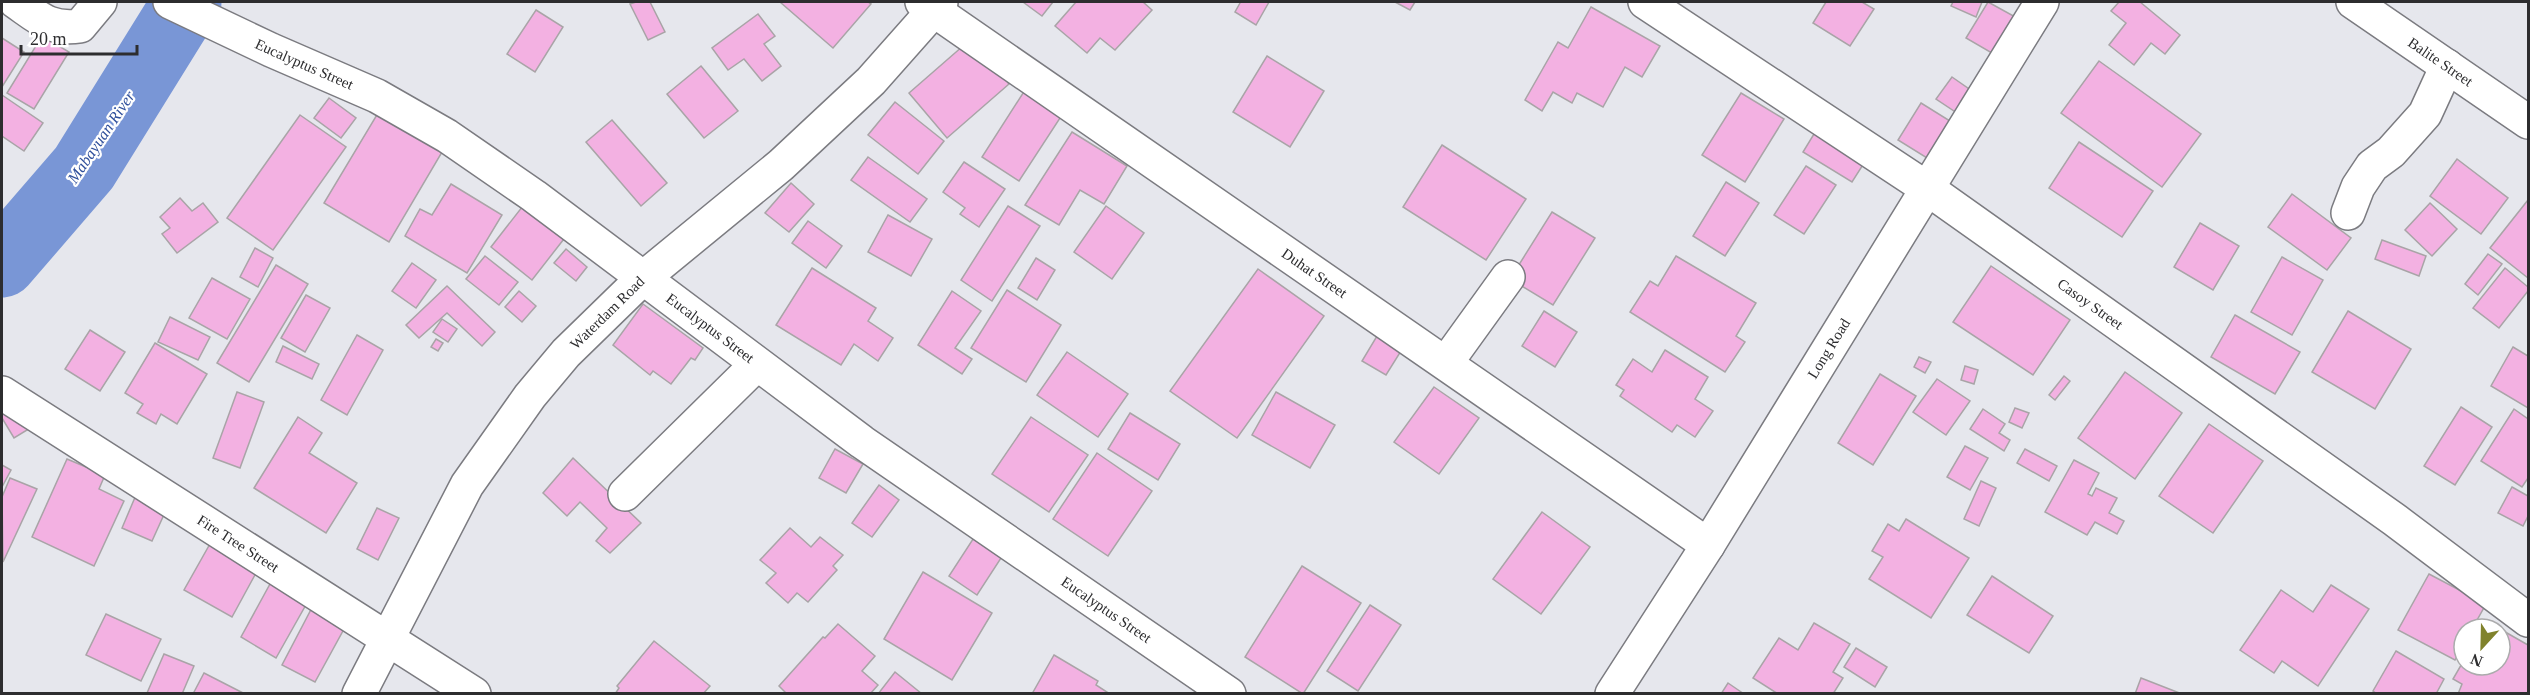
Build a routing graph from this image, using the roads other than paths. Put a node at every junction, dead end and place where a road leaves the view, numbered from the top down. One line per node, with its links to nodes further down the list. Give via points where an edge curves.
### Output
1 (16, 2): 2 (street, via 47,24 64,28 80,26)
2 (100, 2)
3 (170, 2): 13 (street, Eucalyptus Street, via 376,96 447,136 534,196)
4 (1645, 2): 10 (street, Casoy Street)
5 (2042, 2): 10 (street, Long Road)
6 (2353, 2): 8 (street, Balite Street)
7 (933, 4): 13 (street, Waterdam Road, via 872,81 781,165); 14 (street, Duhat Street)
8 (2447, 66): 9 (street, Balite Street); 11 (street, via 2425,114 2391,152 2372,166)
9 (2529, 122)
10 (1928, 189): 18 (street, Long Road); 19 (street, Casoy Street, via 2395,520)
11 (2348, 213)
12 (1508, 277): 14 (street)
13 (642, 279): 15 (street, Eucalyptus Street); 20 (street, Waterdam Road, via 566,353 491,450 467,485)
14 (1446, 363): 18 (street, Duhat Street)
15 (757, 364): 17 (street); 23 (street, Eucalyptus Street, via 862,442)
16 (2, 393): 20 (street, Fire Tree Street)
17 (625, 494)
18 (1708, 544): 24 (street, Long Road)
19 (2529, 620)
20 (389, 638): 21 (street, Waterdam Road); 22 (street, Fire Tree Street)
21 (359, 693)
22 (474, 693)
23 (1229, 693)
24 (1612, 693)

